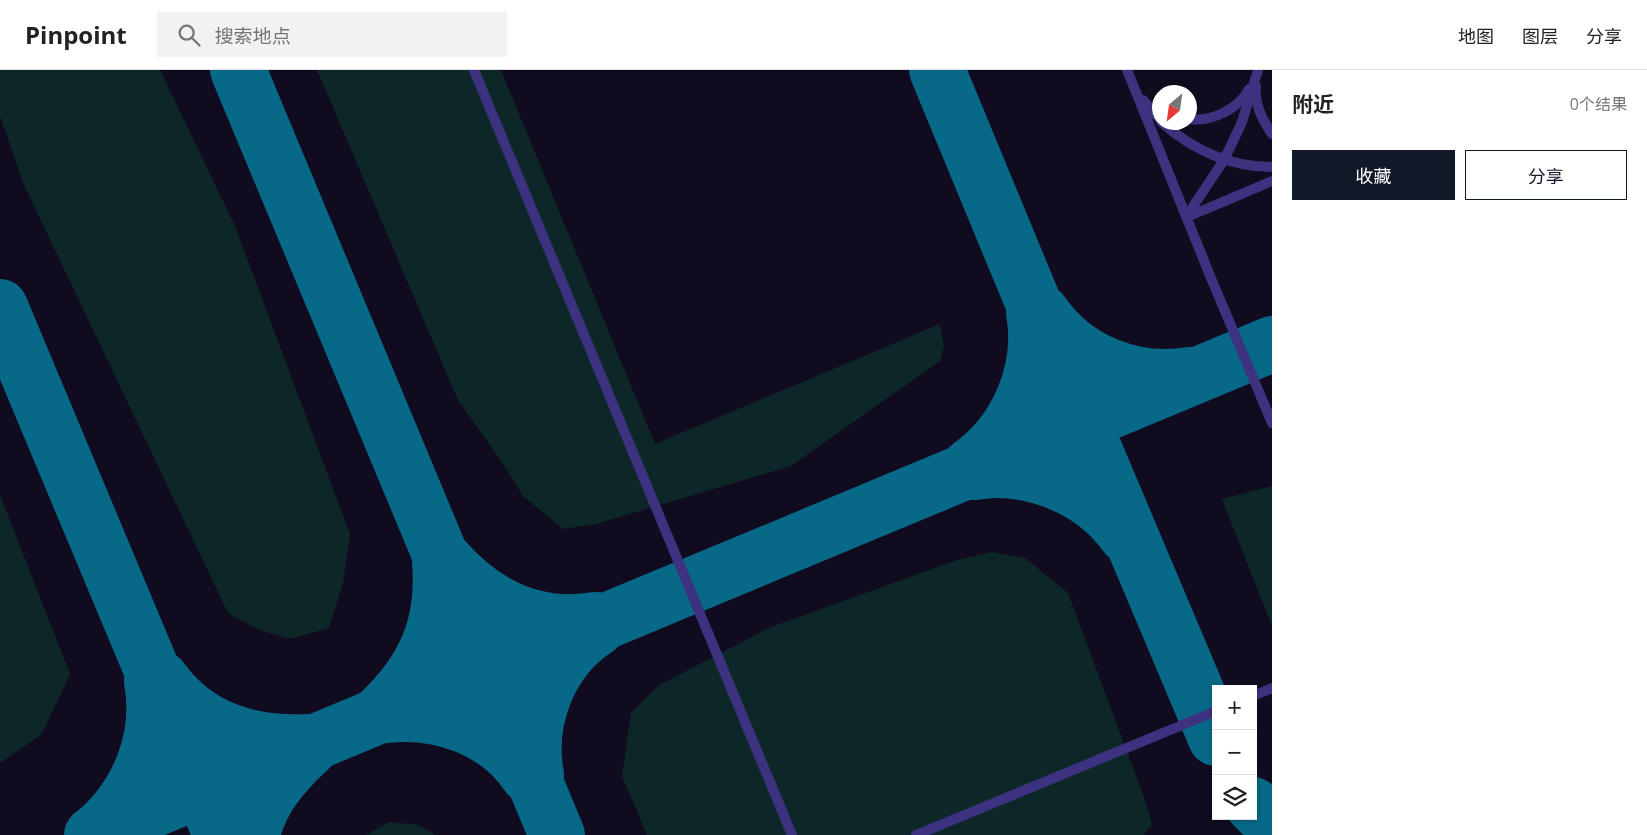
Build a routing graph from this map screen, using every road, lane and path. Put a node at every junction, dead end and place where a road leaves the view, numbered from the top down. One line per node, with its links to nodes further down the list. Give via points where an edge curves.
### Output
1 (474, 70): 17 (lane)
2 (1258, 70): 6 (lane, via 1246,95 1225,113); 8 (lane, via 1255,93 1258,108); 9 (lane, via 1242,122)
3 (1129, 75): 4 (lane); 5 (lane); 12 (lane)
4 (1152, 105)
5 (1152, 112)
6 (1197, 120)
7 (1170, 130): 9 (lane, via 1182,140)
8 (1272, 134)
9 (1224, 160): 10 (lane); 12 (lane)
10 (1272, 167)
11 (1272, 181): 12 (lane)
12 (1186, 217): 13 (lane)
13 (1272, 423)
14 (1272, 688): 15 (lane)
15 (1257, 694)
16 (1212, 713): 18 (lane)
17 (792, 835)
18 (916, 835)

